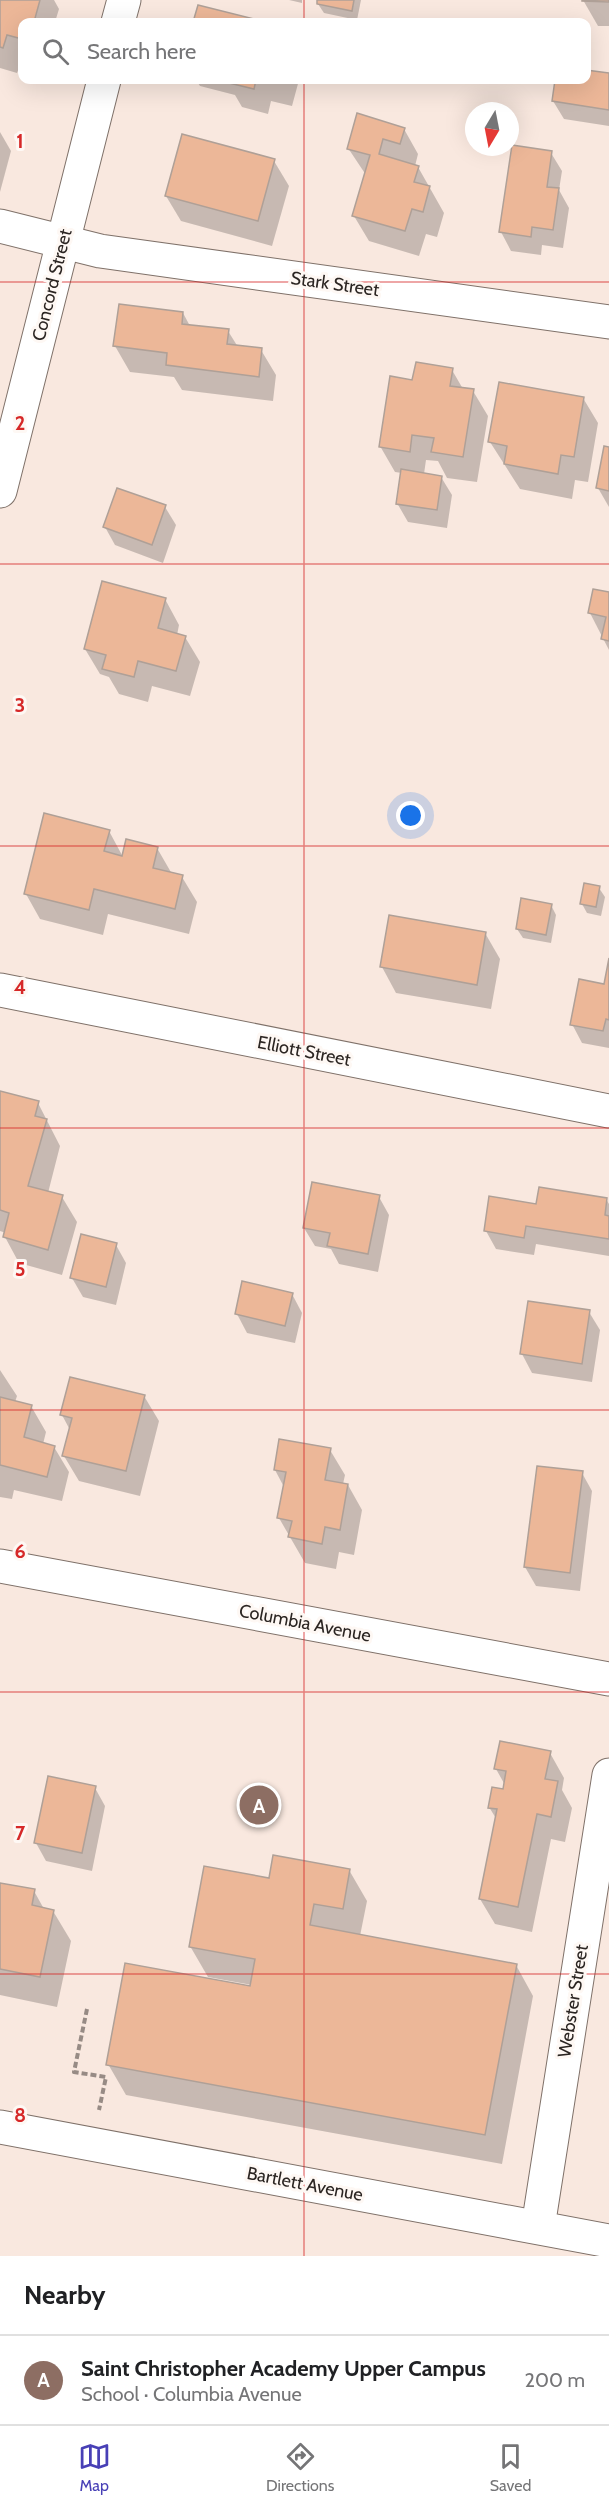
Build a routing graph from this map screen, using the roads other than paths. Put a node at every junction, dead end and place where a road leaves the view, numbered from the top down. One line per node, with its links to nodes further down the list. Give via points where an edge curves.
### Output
1 (124, 0): 2 (street)
2 (119, 18)
3 (103, 84): 5 (street, Concord Street)
4 (0, 226): 5 (street, Stark Street)
5 (62, 242): 6 (street, Stark Street, via 100,251); 7 (street, Concord Street)
6 (609, 322)
7 (0, 491)
8 (0, 990): 9 (street, Elliott Street)
9 (609, 1111)
10 (0, 1566): 11 (street, Columbia Avenue)
11 (609, 1679)
12 (609, 1775): 14 (street, Webster Street)
13 (0, 2127): 14 (street, Bartlett Avenue)
14 (538, 2228): 15 (street, Bartlett Avenue)
15 (609, 2241)

